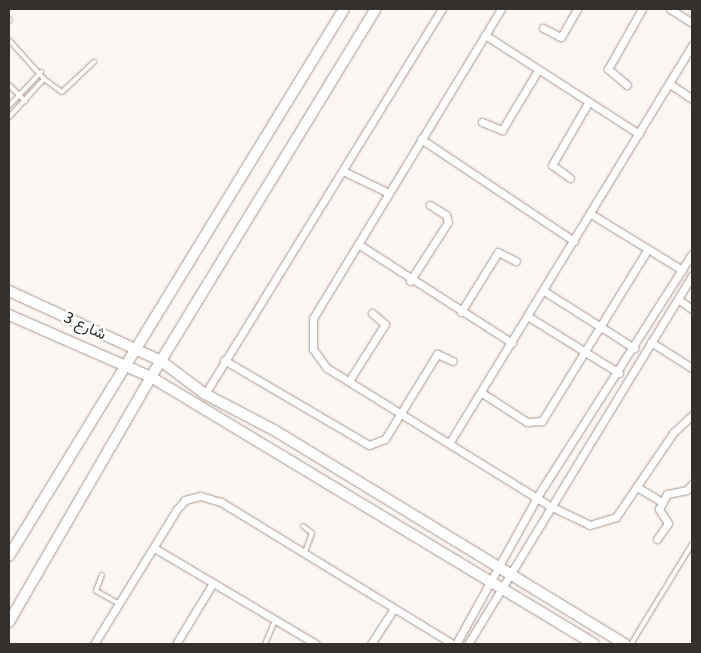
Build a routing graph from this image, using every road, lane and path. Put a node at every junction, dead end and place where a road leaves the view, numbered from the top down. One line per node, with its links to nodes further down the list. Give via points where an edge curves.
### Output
1 (344, 9): 54 (street)
2 (376, 9): 58 (street)
3 (442, 9): 29 (street)
4 (500, 9): 10 (street)
5 (577, 9): 9 (street, via 561,36)
6 (642, 9): 19 (street, via 608,69)
7 (670, 9): 8 (street)
8 (692, 23)
9 (543, 28)
10 (485, 35): 15 (street); 28 (street)
11 (9, 40): 14 (lane)
12 (692, 45): 17 (street)
13 (94, 62): 16 (lane, via 62,92)
14 (41, 72): 16 (lane); 20 (lane)
15 (537, 72): 23 (street); 26 (street, via 502,130)
16 (44, 79): 22 (lane)
17 (670, 84): 21 (street); 27 (street)
18 (9, 85): 20 (lane)
19 (627, 85)
20 (19, 95): 22 (lane); 24 (lane)
21 (692, 99)
22 (25, 101): 25 (lane)
23 (588, 103): 27 (street); 30 (street, via 552,165)
24 (9, 106)
25 (9, 117)
26 (482, 122)
27 (639, 134): 33 (street)
28 (422, 140): 31 (street); 34 (street)
29 (343, 171): 31 (street); 56 (street)
30 (570, 178)
31 (389, 193): 35 (street)
32 (430, 205): 41 (street, via 446,215 448,222)
33 (591, 214): 34 (street); 36 (street)
34 (574, 242): 43 (street)
35 (358, 244): 41 (street); 63 (street, via 313,318 310,334 321,363)
36 (647, 250): 39 (street); 50 (street)
37 (692, 254): 39 (street)
38 (516, 261): 46 (street, via 498,252)
39 (682, 270): 53 (street)
40 (692, 275): 44 (street)
41 (410, 281): 46 (street)
42 (9, 291): 54 (street, شارع 3)
43 (544, 291): 49 (street); 50 (street)
44 (678, 299): 45 (street); 51 (street)
45 (692, 308)
46 (461, 312): 52 (street)
47 (372, 313): 63 (street, via 385,324)
48 (9, 315): 59 (street, شارع 3)
49 (529, 317): 52 (street); 55 (street)
50 (600, 327): 53 (street); 55 (street)
51 (651, 342): 60 (street); 73 (street)
52 (512, 344): 64 (street)
53 (634, 348): 61 (street)
54 (133, 349): 58 (street, شارع 3); 59 (street)
55 (585, 352): 61 (street); 64 (street, via 542,421 527,422)
56 (224, 360): 65 (street); 66 (street, via 363,443 385,439)
57 (453, 360): 66 (street, via 437,354)
58 (161, 361): 62 (street); 65 (street, شارع 3)
59 (122, 368): 62 (street, شارع 3); 79 (street)
60 (692, 368)
61 (619, 374): 71 (street)
62 (151, 377): 84 (street, شارع 3); 89 (street)
63 (348, 381): 66 (street)
64 (482, 393): 68 (street)
65 (205, 394): 80 (street, شارع 3, via 274,430)
66 (402, 413): 68 (street)
67 (692, 416): 70 (street, via 679,424)
68 (450, 442): 71 (street)
69 (692, 484): 72 (street, via 687,490 669,492)
70 (637, 487): 72 (street); 73 (street, via 616,517 600,525 581,523)
71 (537, 498): 73 (street); 80 (street)
72 (662, 502): 75 (street, via 659,509 668,523)
73 (550, 506): 82 (street)
74 (303, 526): 78 (lane, via 312,533 309,550)
75 (658, 539)
76 (692, 544): 99 (lane)
77 (156, 549): 78 (street, via 181,504 200,496 221,502); 83 (street); 86 (street)
78 (304, 552): 87 (street)
79 (9, 556)
80 (501, 569): 82 (street, شارع 3); 84 (street)
81 (102, 575): 86 (lane, via 96,591)
82 (511, 577): 85 (street); 98 (street, شارع 3)
83 (212, 583): 88 (street); 91 (street)
84 (492, 583): 85 (street, شارع 3); 95 (street)
85 (503, 590): 96 (street); 97 (street, شارع 3)
86 (119, 604): 90 (street)
87 (393, 610): 94 (street); 95 (street)
88 (276, 621): 92 (lane); 93 (street)
89 (9, 622)
90 (94, 644)
91 (176, 644)
92 (265, 644)
93 (316, 644)
94 (371, 644)
95 (455, 644)
96 (468, 644)
97 (594, 644)
98 (625, 644)
99 (631, 644)

